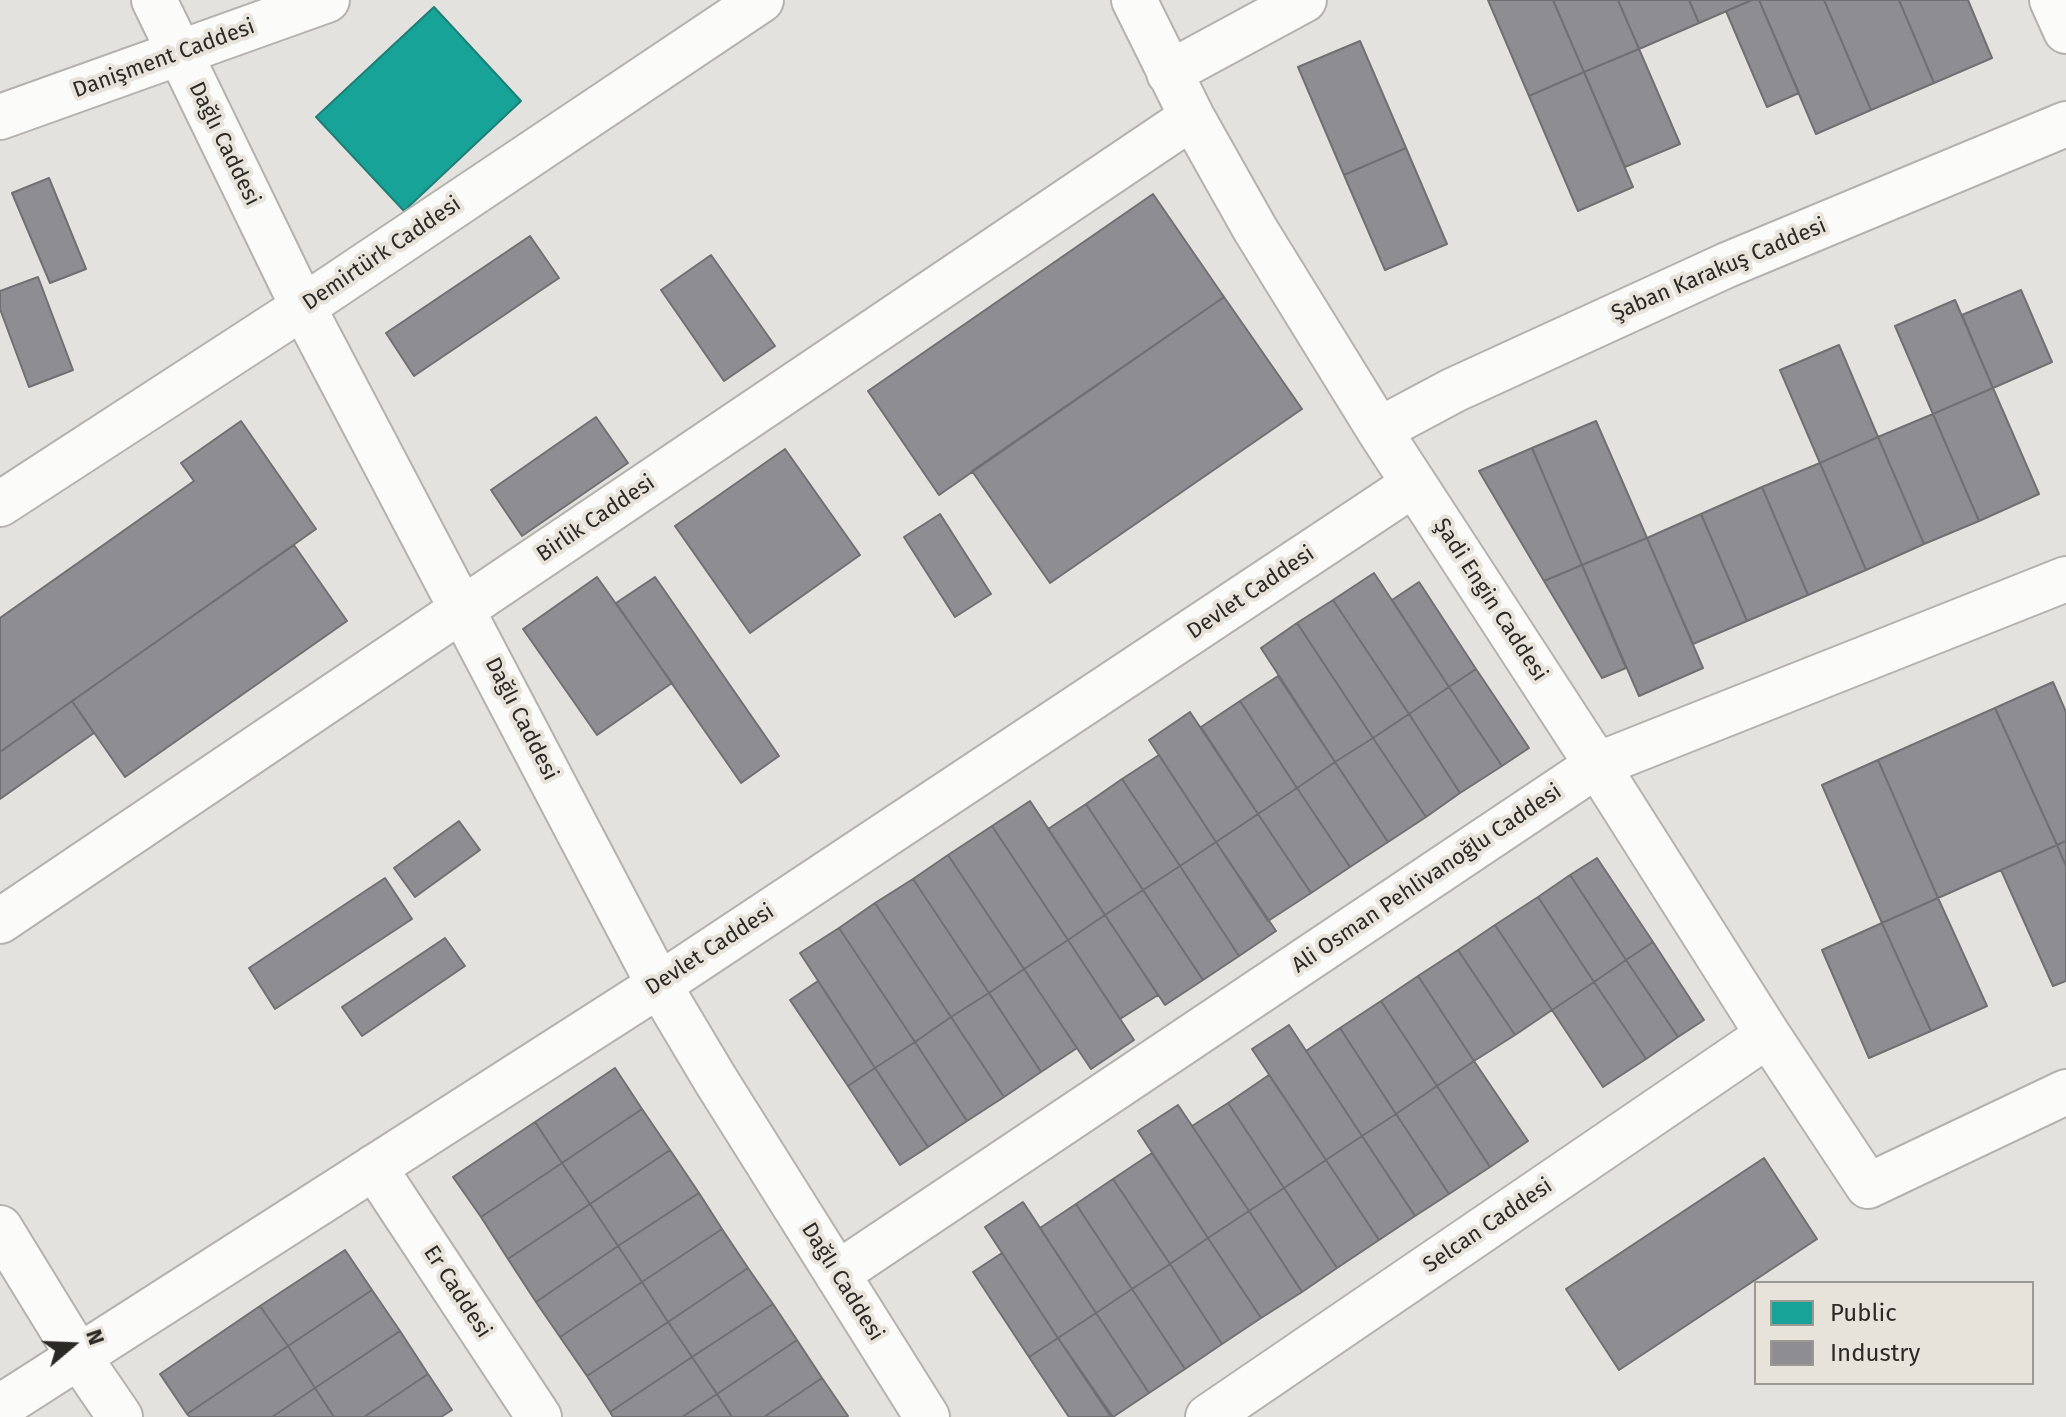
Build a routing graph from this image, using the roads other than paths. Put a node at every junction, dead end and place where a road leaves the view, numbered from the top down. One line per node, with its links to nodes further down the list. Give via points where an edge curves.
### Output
1 (154, 0): 8 (street, Dağlı Caddesi)
2 (327, 0): 8 (street, Danişment Caddesi)
3 (761, 0): 13 (street, Demirtürk Caddesi)
4 (1134, 0): 9 (street, Şadi Engin Caddesi)
5 (1304, 0): 9 (street)
6 (2052, 0): 7 (street)
7 (2066, 31)
8 (180, 54): 10 (street, Danişment Caddesi); 13 (street, Dağlı Caddesi)
9 (1169, 73): 11 (street, Şadi Engin Caddesi)
10 (0, 117)
11 (1192, 117): 14 (street, Şadi Engin Caddesi); 18 (street, Birlik Caddesi)
12 (2066, 124): 14 (street, Şaban Karakuş Caddesi, via 1727,265 1454,390)
13 (303, 307): 16 (street, Demirtürk Caddesi); 18 (street, Dağlı Caddesi)
14 (1379, 430): 15 (street, Şadi Engin Caddesi)
15 (1414, 484): 19 (street, Şadi Engin Caddesi); 21 (street, Devlet Caddesi)
16 (0, 504)
17 (2066, 579): 19 (street, Ali Osman Pehlivanoğlu Caddesi)
18 (463, 608): 20 (street, Birlik Caddesi); 21 (street, Dağlı Caddesi)
19 (1597, 765): 22 (street, Şadi Engin Caddesi); 26 (street, Ali Osman Pehlivanoğlu Caddesi)
20 (0, 921)
21 (659, 985): 24 (street, Devlet Caddesi); 26 (street, Dağlı Caddesi)
22 (1768, 1035): 23 (street, Şadi Engin Caddesi, via 1868,1186); 32 (street, Selcan Caddesi)
23 (2066, 1092)
24 (374, 1167): 27 (street, Devlet Caddesi); 30 (street, Er Caddesi)
25 (0, 1228): 27 (street)
26 (837, 1274): 31 (street, Dağlı Caddesi)
27 (79, 1357): 28 (street, Devlet Caddesi); 29 (street)
28 (0, 1407)
29 (120, 1417)
30 (539, 1417)
31 (927, 1417)
32 (1208, 1417)

